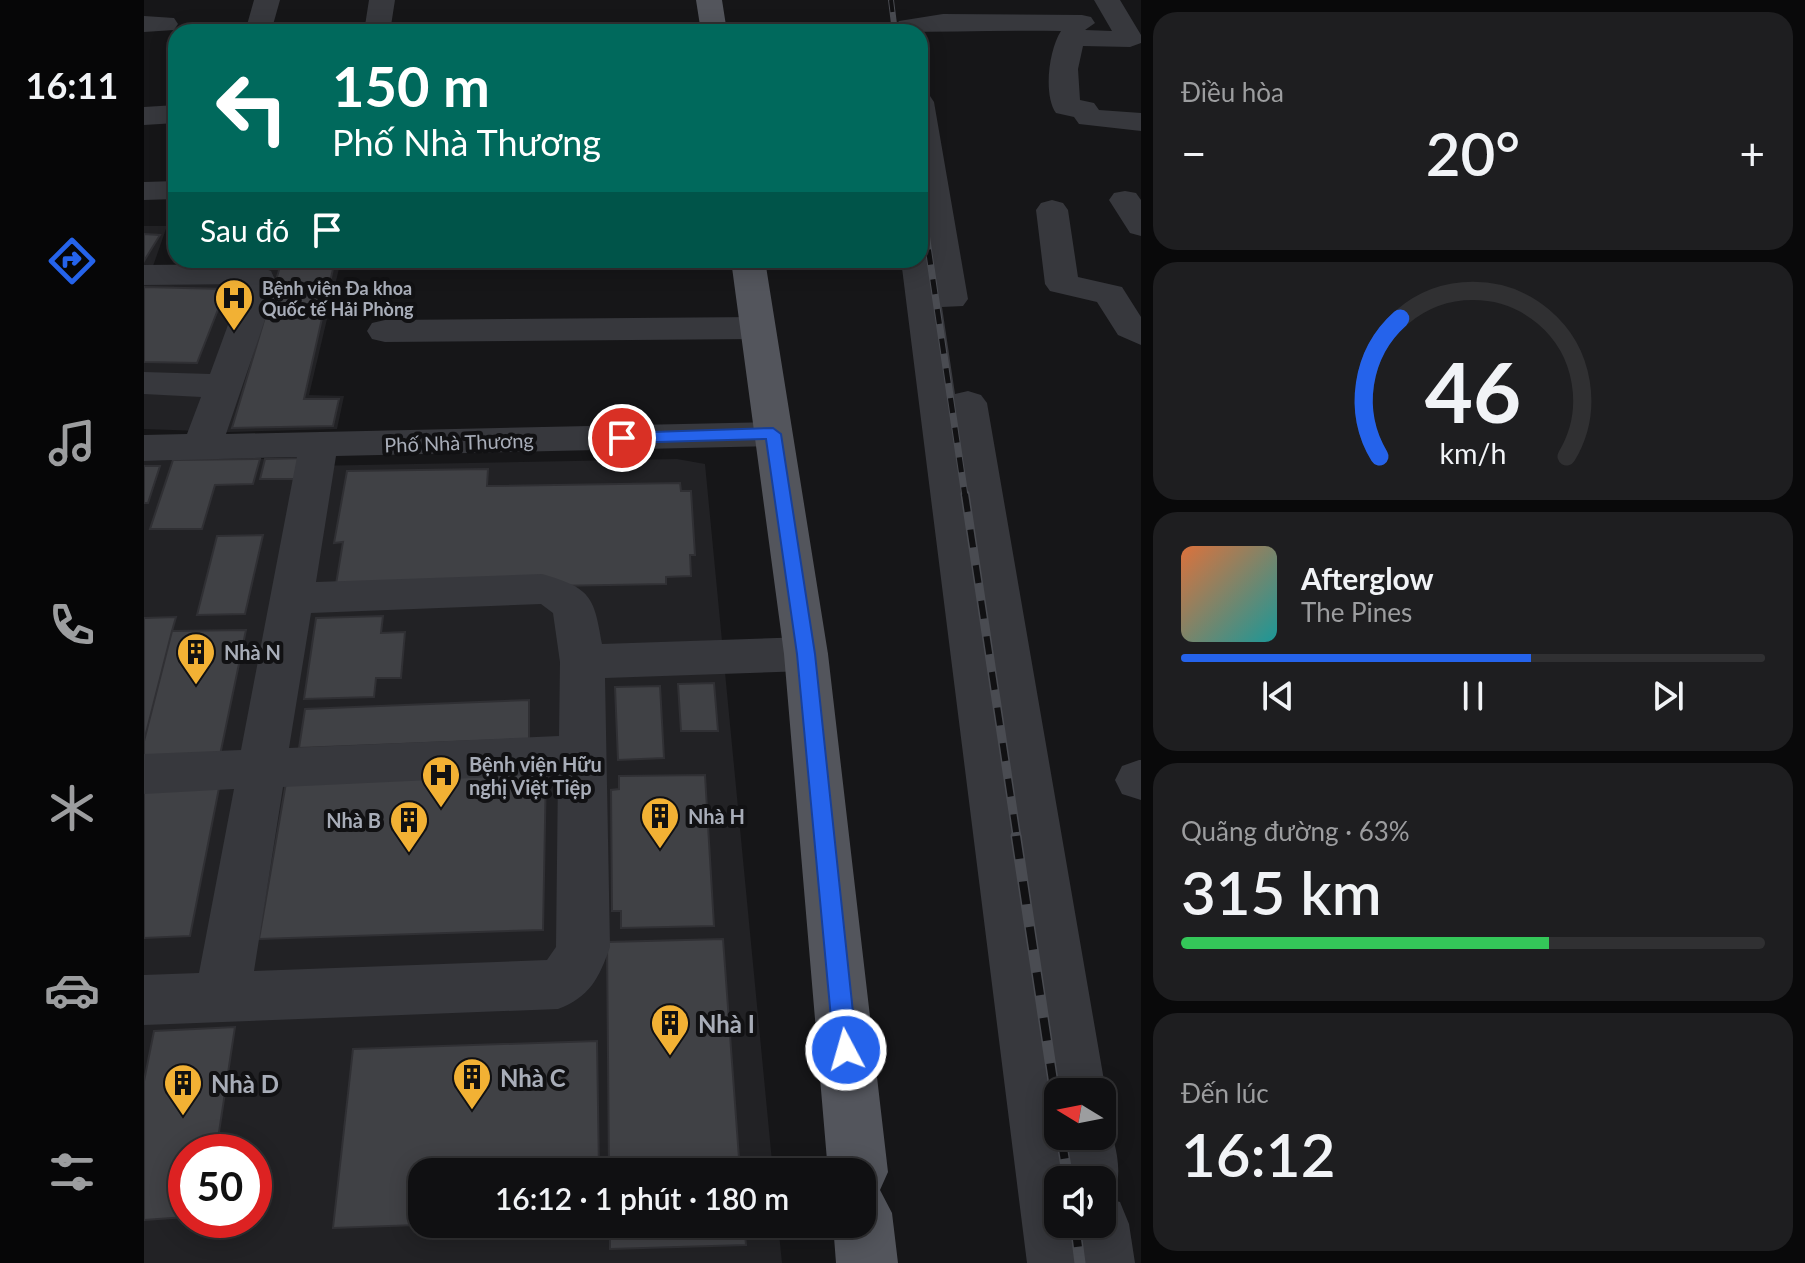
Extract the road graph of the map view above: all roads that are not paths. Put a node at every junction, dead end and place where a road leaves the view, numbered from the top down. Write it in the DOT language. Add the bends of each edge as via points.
graph roads {
  1 [pos="267,0"];
  2 [pos="382,0"];
  3 [pos="709,0"];
  4 [pos="1067,0"];
  5 [pos="1107,0"];
  6 [pos="899,20"];
  7 [pos="260,24"];
  8 [pos="378,24"];
  9 [pos="713,24"];
  10 [pos="1077,29"];
  11 [pos="168,114"];
  12 [pos="144,116"];
  13 [pos="1141,122"];
  14 [pos="928,152"];
  15 [pos="168,190"];
  16 [pos="144,191"];
  17 [pos="1052,210"];
  18 [pos="749,268"];
  19 [pos="919,268"];
  20 [pos="144,275"];
  21 [pos="1126,296"];
  22 [pos="757,328"];
  23 [pos="385,331"];
  24 [pos="1141,334"];
  25 [pos="144,383"];
  26 [pos="222,386"];
  27 [pos="773,434"];
  28 [pos="318,446"];
  29 [pos="202,447"];
  30 [pos="144,448"];
  31 [pos="292,598"];
  32 [pos="806,654"];
  33 [pos="582,662"];
  34 [pos="582,754"];
  35 [pos="262,770"];
  36 [pos="144,774"];
  37 [pos="222,998"];
  38 [pos="144,1000"];
  39 [pos="1075,1078"];
  40 [pos="857,1158"];
  41 [pos="864,1238"];
  42 [pos="1100,1238"];
  43 [pos="867,1263"];
  44 [pos="1058,1263"];
  45 [pos="1104,1263"];
  1 -- 7 [label="street"];
  2 -- 8 [label="street"];
  3 -- 9 [label="main road"];
  4 -- 10 [label="street"];
  5 -- 10 [label="street" via="1130,39 1097,40"];
  6 -- 10 [label="street"];
  10 -- 13 [label="street" via="1064,69 1066,107 1084,109 1089,118"];
  11 -- 12 [label="street"];
  14 -- 39 [label="street"];
  15 -- 16 [label="street"];
  17 -- 21 [label="street" via="1062,284"];
  18 -- 22 [label="main road"];
  19 -- 44 [label="street"];
  20 -- 26 [label="street" via="259,278"];
  21 -- 24 [label="street" via="1130,328"];
  22 -- 23 [label="street"];
  22 -- 27 [label="main road"];
  25 -- 26 [label="street"];
  26 -- 29 [label="street"];
  27 -- 28 [label="street, Phố Nhà Thương"];
  27 -- 32 [label="main road"];
  28 -- 29 [label="street, Phố Nhà Thương"];
  28 -- 31 [label="street"];
  29 -- 30 [label="street, Phố Nhà Thương"];
  31 -- 33 [label="street" via="542,589 561,595 574,607"];
  31 -- 35 [label="street"];
  32 -- 33 [label="street"];
  32 -- 40 [label="main road"];
  33 -- 34 [label="street"];
  34 -- 35 [label="street"];
  34 -- 37 [label="street" via="583,947 575,969 558,984"];
  35 -- 36 [label="street"];
  35 -- 37 [label="street"];
  37 -- 38 [label="street"];
  41 -- 43 [label="main road"];
  42 -- 45 [label="street"];
}
